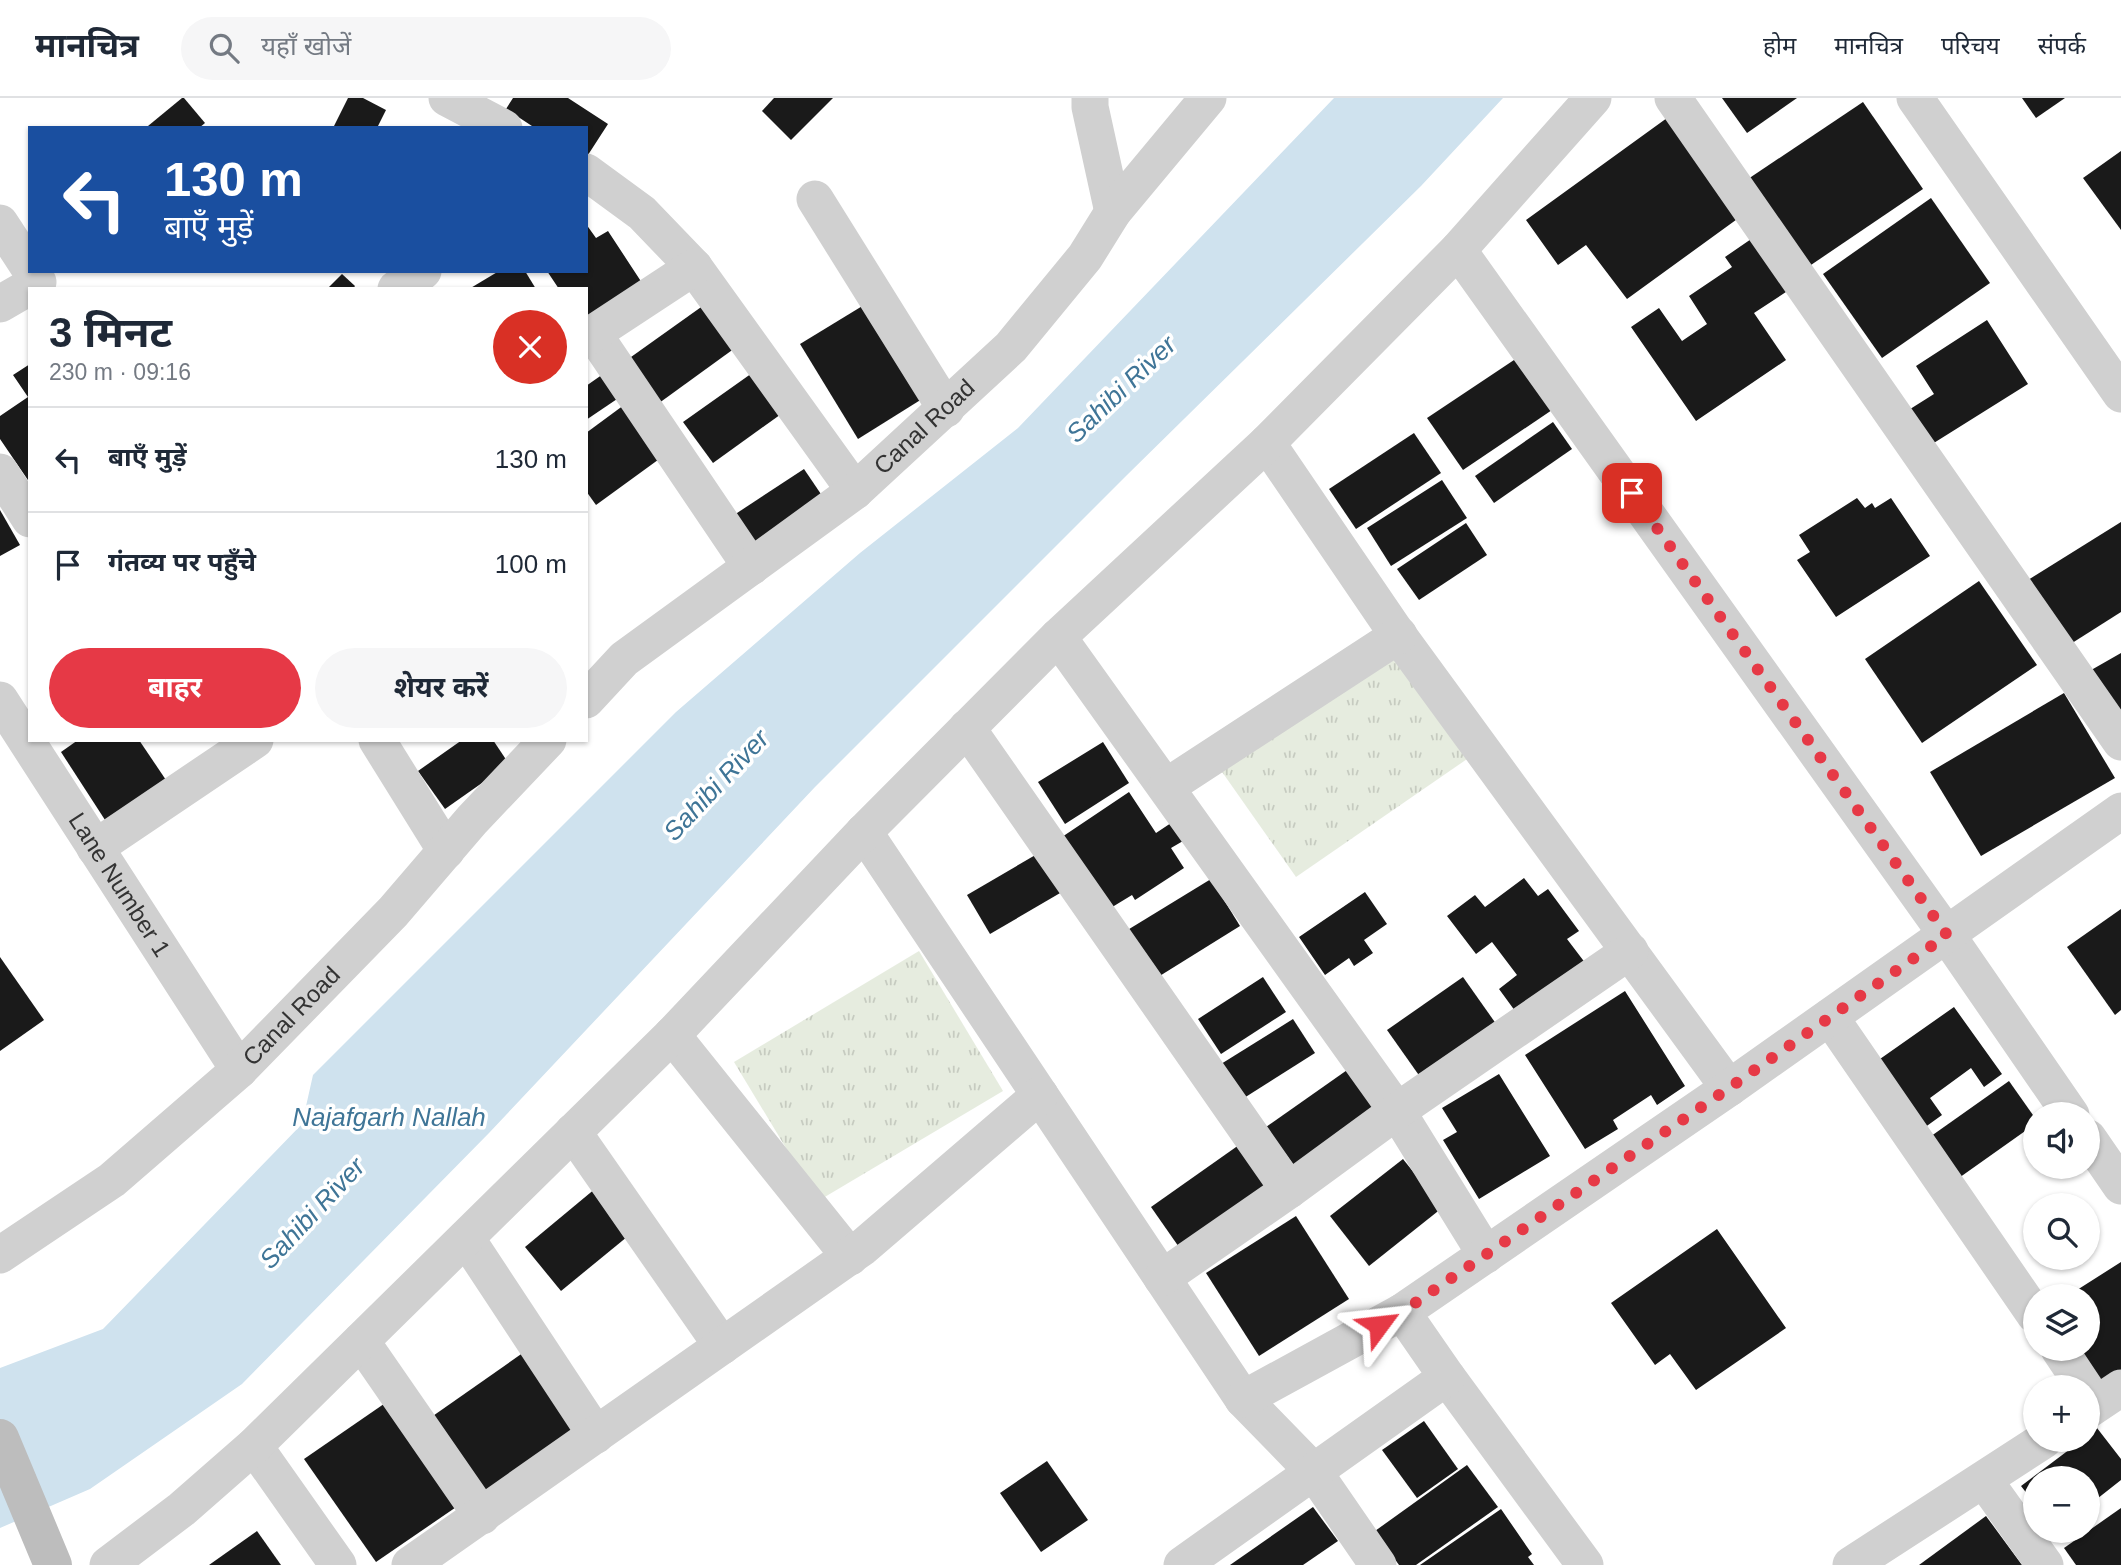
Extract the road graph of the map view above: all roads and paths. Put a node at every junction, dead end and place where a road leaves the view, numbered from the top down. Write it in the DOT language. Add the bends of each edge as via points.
graph roads {
  1 [pos="447,98"];
  2 [pos="1090,98"];
  3 [pos="1208,98"];
  4 [pos="1593,98"];
  5 [pos="1673,98"];
  6 [pos="1915,98"];
  7 [pos="500,126"];
  8 [pos="588,173"];
  9 [pos="815,199"];
  10 [pos="1112,212"];
  11 [pos="0,223"];
  12 [pos="1458,250"];
  13 [pos="28,266"];
  14 [pos="694,267"];
  15 [pos="420,273"];
  16 [pos="36,278"];
  17 [pos="399,287"];
  18 [pos="0,304"];
  19 [pos="590,335"];
  20 [pos="2121,394"];
  21 [pos="946,409"];
  22 [pos="1267,443"];
  23 [pos="0,472"];
  24 [pos="855,491"];
  25 [pos="28,516"];
  26 [pos="751,567"];
  27 [pos="1399,635"];
  28 [pos="1058,637"];
  29 [pos="588,697"];
  30 [pos="0,700"];
  31 [pos="967,728"];
  32 [pos="252,742"];
  33 [pos="378,742"];
  34 [pos="2121,742"];
  35 [pos="532,747"];
  36 [pos="1166,787"];
  37 [pos="2121,811"];
  38 [pos="864,832"];
  39 [pos="95,848"];
  40 [pos="446,851"];
  41 [pos="1947,935"];
  42 [pos="1630,951"];
  43 [pos="1830,1017"];
  44 [pos="672,1035"];
  45 [pos="239,1070"];
  46 [pos="1729,1088"];
  47 [pos="1040,1095"];
  48 [pos="2062,1102"];
  49 [pos="1397,1111"];
  50 [pos="573,1132"];
  51 [pos="2100,1155"];
  52 [pos="2121,1186"];
  53 [pos="1289,1189"];
  54 [pos="466,1238"];
  55 [pos="0,1255"];
  56 [pos="1486,1255"];
  57 [pos="850,1257"];
  58 [pos="1162,1278"];
  59 [pos="2023,1298"];
  60 [pos="1402,1312"];
  61 [pos="360,1341"];
  62 [pos="722,1346"];
  63 [pos="2068,1361"];
  64 [pos="2079,1375"];
  65 [pos="1447,1377"];
  66 [pos="1242,1399"];
  67 [pos="596,1435"];
  68 [pos="0,1438"];
  69 [pos="254,1446"];
  70 [pos="2026,1452"];
  71 [pos="1314,1472"];
  72 [pos="1984,1480"];
  73 [pos="482,1516"];
  74 [pos="52,1562"];
  75 [pos="107,1565"];
  76 [pos="338,1565"];
  77 [pos="410,1565"];
  78 [pos="1182,1565"];
  79 [pos="1378,1565"];
  80 [pos="1585,1565"];
  81 [pos="1851,1565"];
  82 [pos="2045,1565"];
  1 -- 7 [label="street"];
  2 -- 10 [label="street"];
  3 -- 10 [label="street, Canal Road"];
  4 -- 12 [label="street"];
  5 -- 34 [label="street"];
  6 -- 20 [label="street"];
  8 -- 14 [label="street" via="642,213"];
  9 -- 21 [label="street"];
  10 -- 21 [label="street, Canal Road" via="1085,257 1011,347"];
  11 -- 13 [label="street"];
  12 -- 22 [label="street"];
  12 -- 41 [label="street"];
  14 -- 19 [label="street"];
  14 -- 24 [label="street"];
  15 -- 17 [label="street"];
  16 -- 18 [label="street"];
  19 -- 26 [label="street"];
  21 -- 24 [label="street, Canal Road"];
  22 -- 27 [label="street"];
  22 -- 28 [label="street"];
  23 -- 25 [label="street"];
  24 -- 26 [label="street, Canal Road"];
  26 -- 29 [label="street, Canal Road" via="624,659"];
  27 -- 36 [label="street"];
  27 -- 42 [label="street"];
  28 -- 31 [label="street"];
  28 -- 36 [label="street"];
  30 -- 39 [label="street, Lane Number 1"];
  31 -- 38 [label="street"];
  31 -- 53 [label="street"];
  32 -- 39 [label="street"];
  33 -- 40 [label="street"];
  35 -- 40 [label="street, Canal Road"];
  36 -- 49 [label="street"];
  37 -- 41 [label="street"];
  38 -- 44 [label="street"];
  38 -- 47 [label="street"];
  39 -- 45 [label="street, Lane Number 1"];
  40 -- 45 [label="street, Canal Road"];
  41 -- 43 [label="street"];
  41 -- 48 [label="street"];
  42 -- 46 [label="street"];
  42 -- 49 [label="street"];
  43 -- 46 [label="street"];
  43 -- 59 [label="street"];
  44 -- 50 [label="street"];
  44 -- 57 [label="street"];
  45 -- 55 [label="street, Canal Road" via="112,1180"];
  46 -- 56 [label="street"];
  47 -- 57 [label="street"];
  47 -- 58 [label="street"];
  49 -- 53 [label="street"];
  49 -- 56 [label="street"];
  50 -- 54 [label="street"];
  50 -- 62 [label="street"];
  51 -- 52 [label="street"];
  53 -- 58 [label="street"];
  54 -- 61 [label="street"];
  54 -- 67 [label="street"];
  56 -- 60 [label="street"];
  57 -- 62 [label="street"];
  58 -- 66 [label="street"];
  60 -- 65 [label="street"];
  60 -- 66 [label="street"];
  61 -- 69 [label="street"];
  61 -- 73 [label="street"];
  62 -- 67 [label="street"];
  63 -- 64 [label="street"];
  65 -- 71 [label="street"];
  65 -- 80 [label="street"];
  66 -- 71 [label="street"];
  67 -- 73 [label="street"];
  68 -- 74 [label="main road"];
  69 -- 75 [label="street" via="182,1509"];
  69 -- 76 [label="street"];
  70 -- 72 [label="street"];
  71 -- 78 [label="street"];
  71 -- 79 [label="street"];
  72 -- 81 [label="street"];
  72 -- 82 [label="street"];
  73 -- 77 [label="street"];
}
